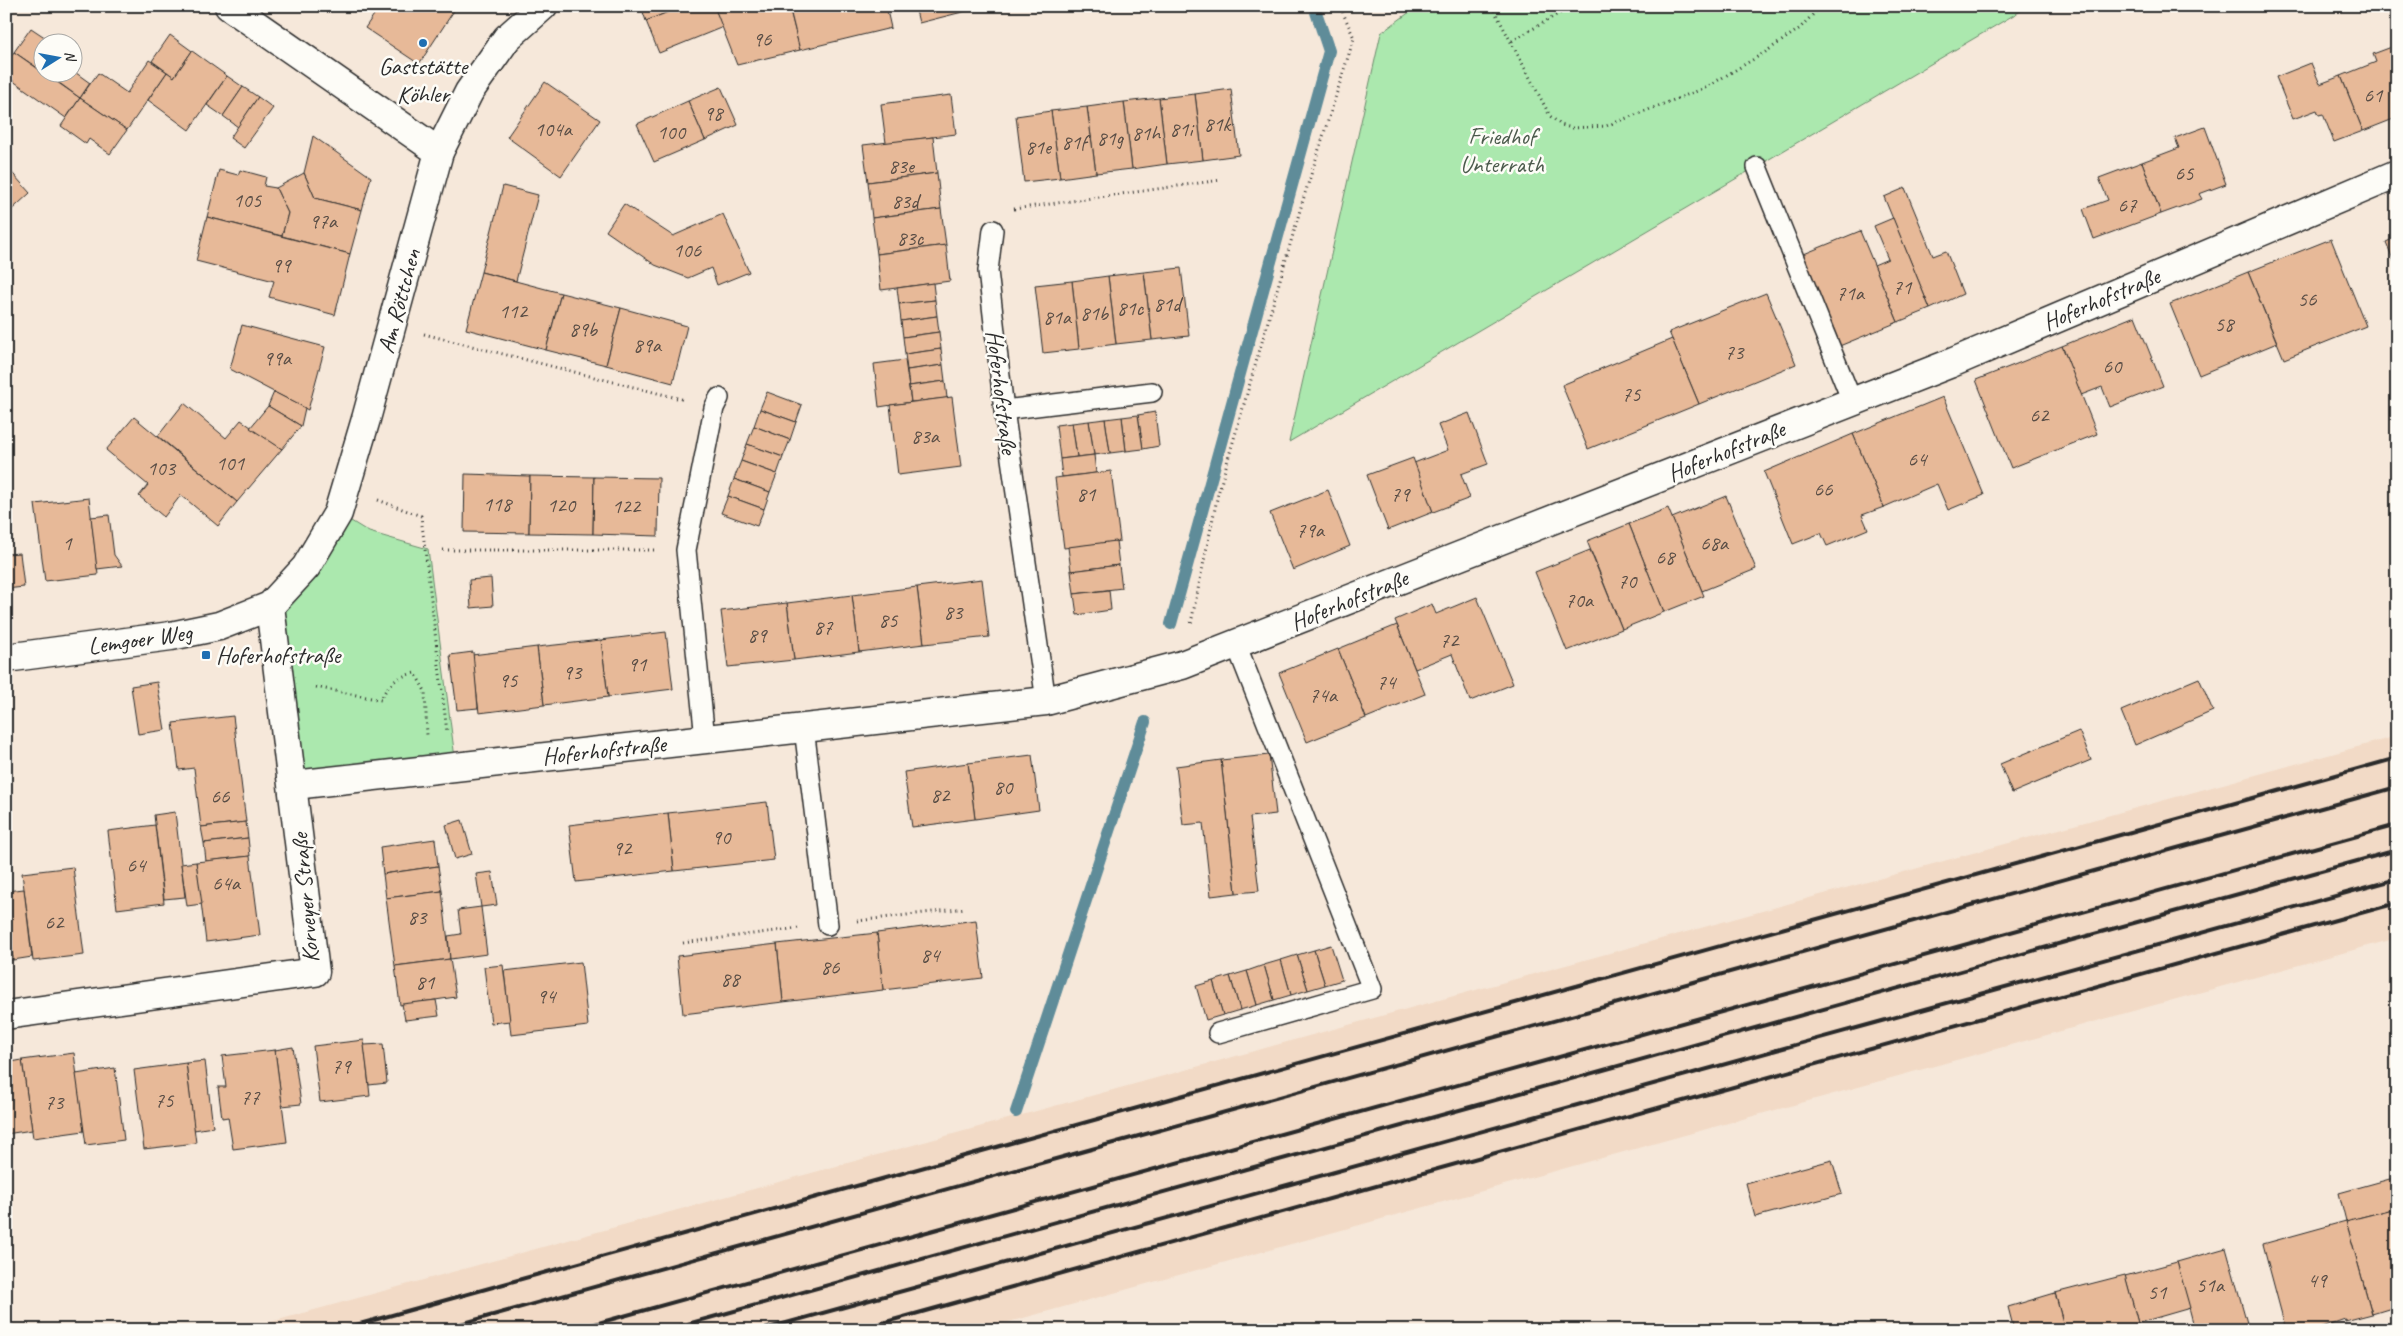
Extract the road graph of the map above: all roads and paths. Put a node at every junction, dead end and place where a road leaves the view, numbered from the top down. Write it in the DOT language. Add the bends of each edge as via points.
graph roads {
  1 [pos="229,6"];
  2 [pos="543,6"];
  3 [pos="1340,6"];
  4 [pos="1492,6"];
  5 [pos="1572,6"];
  6 [pos="1821,6"];
  7 [pos="1512,41"];
  8 [pos="439,152"];
  9 [pos="1757,167"];
  10 [pos="2397,174"];
  11 [pos="1221,180"];
  12 [pos="993,230"];
  13 [pos="392,325"];
  14 [pos="1152,392"];
  15 [pos="1852,401"];
  16 [pos="717,403"];
  17 [pos="1004,410"];
  18 [pos="403,509"];
  19 [pos="443,550"];
  20 [pos="686,550"];
  21 [pos="270,606"];
  22 [pos="1236,644"];
  23 [pos="6,658"];
  24 [pos="1182,665"];
  25 [pos="281,687"];
  26 [pos="1046,701"];
  27 [pos="804,728"];
  28 [pos="705,739"];
  29 [pos="448,741"];
  30 [pos="430,769"];
  31 [pos="294,785"];
  32 [pos="828,925"];
  33 [pos="6,1015"];
  34 [pos="1218,1033"];
  1 -- 8 [label="street"];
  2 -- 8 [label="street, Am Röttchen" via="507,38 469,92"];
  3 -- 24 [label="path" via="1354,38 1303,200 1218,494"];
  4 -- 7 [label="path"];
  5 -- 7 [label="path"];
  6 -- 7 [label="path" via="1799,29 1764,54 1705,88 1606,126 1572,128 1550,116"];
  8 -- 13 [label="street, Am Röttchen"];
  9 -- 15 [label="lane"];
  10 -- 15 [label="street, Hoferhofstraße" via="1948,364"];
  11 -- 12 [label="path" via="1012,209"];
  12 -- 17 [label="lane, Hoferhofstraße" via="988,271"];
  13 -- 16 [label="path"];
  13 -- 21 [label="street, Am Röttchen" via="338,513 306,567"];
  14 -- 17 [label="lane"];
  15 -- 22 [label="street, Hoferhofstraße"];
  16 -- 20 [label="lane"];
  17 -- 26 [label="lane, Hoferhofstraße"];
  18 -- 29 [label="path" via="421,516"];
  19 -- 20 [label="path"];
  20 -- 28 [label="lane"];
  21 -- 23 [label="street, Lemgoer Weg" via="219,626 199,630"];
  21 -- 25 [label="street, Korveyer Straße"];
  22 -- 24 [label="street, Hoferhofstraße"];
  22 -- 34 [label="lane" via="1372,989"];
  24 -- 26 [label="street, Hoferhofstraße"];
  25 -- 30 [label="path" via="304,685 381,700 385,690 400,676 415,673 424,691"];
  25 -- 31 [label="street, Korveyer Straße"];
  26 -- 27 [label="street, Hoferhofstraße"];
  27 -- 28 [label="street, Hoferhofstraße"];
  27 -- 32 [label="lane"];
  28 -- 30 [label="street, Hoferhofstraße"];
  30 -- 31 [label="street, Hoferhofstraße"];
  31 -- 33 [label="street, Korveyer Straße" via="315,972"];
}
